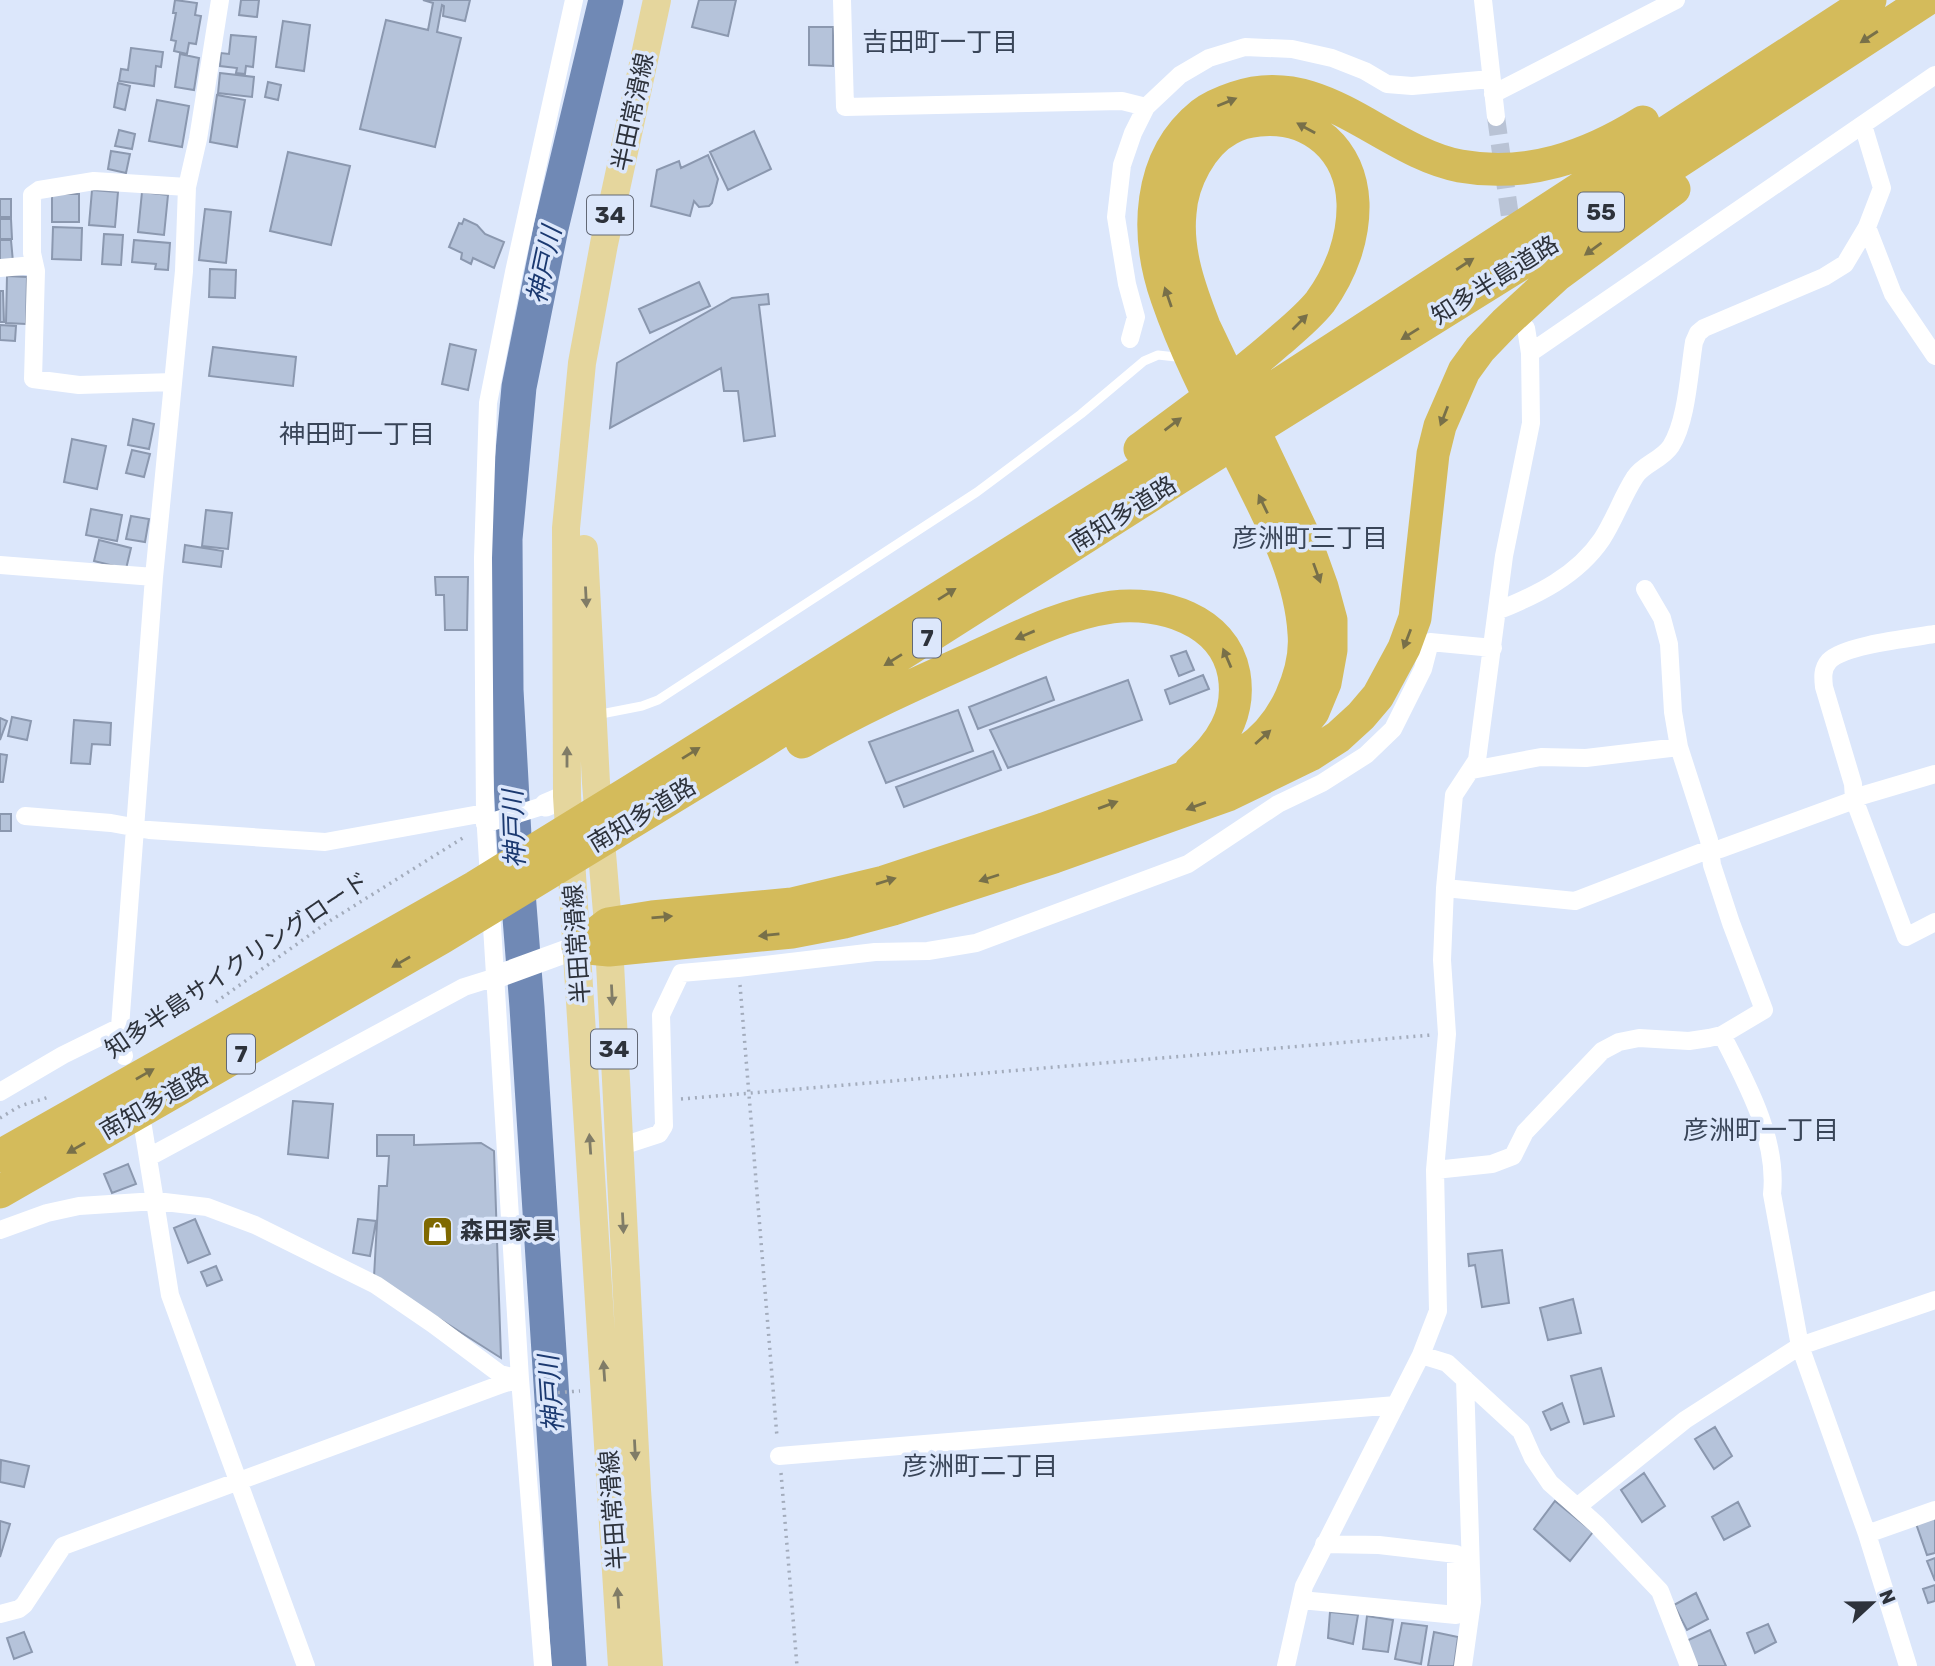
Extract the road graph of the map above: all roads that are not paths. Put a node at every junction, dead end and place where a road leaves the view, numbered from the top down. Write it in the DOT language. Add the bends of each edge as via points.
graph roads {
  1 [pos="220,0"];
  2 [pos="574,0"];
  3 [pos="657,0"];
  4 [pos="842,0"];
  5 [pos="1483,0"];
  6 [pos="1658,0"];
  7 [pos="1676,0"];
  8 [pos="1841,0"];
  9 [pos="1870,0"];
  10 [pos="1926,0"];
  11 [pos="1635,21"];
  12 [pos="1818,71"];
  13 [pos="1935,75"];
  14 [pos="1492,87"];
  15 [pos="1146,107"];
  16 [pos="1496,117"];
  17 [pos="1863,125"];
  18 [pos="187,187"];
  19 [pos="1867,227"];
  20 [pos="34,265"];
  21 [pos="0,268"];
  22 [pos="1526,328"];
  23 [pos="1130,339"];
  24 [pos="1530,353"];
  25 [pos="1935,356"];
  26 [pos="1198,370"];
  27 [pos="173,382"];
  28 [pos="1262,394"];
  29 [pos="1209,428"];
  30 [pos="576,431"];
  31 [pos="0,565"];
  32 [pos="154,577"];
  33 [pos="1645,589"];
  34 [pos="1497,611"];
  35 [pos="1935,634"];
  36 [pos="1493,648"];
  37 [pos="593,715"];
  38 [pos="1679,747"];
  39 [pos="1472,770"];
  40 [pos="1935,774"];
  41 [pos="1181,779"];
  42 [pos="1258,779"];
  43 [pos="1854,799"];
  44 [pos="557,801"];
  45 [pos="25,816"];
  46 [pos="635,816"];
  47 [pos="489,819"];
  48 [pos="135,828"];
  49 [pos="1710,850"];
  50 [pos="1445,888"];
  51 [pos="479,911"];
  52 [pos="1935,922"];
  53 [pos="588,944"];
  54 [pos="496,977"];
  55 [pos="120,1027"];
  56 [pos="1722,1035"];
  57 [pos="124,1056"];
  58 [pos="0,1092"];
  59 [pos="144,1126"];
  60 [pos="619,1147"];
  61 [pos="0,1156"];
  62 [pos="149,1157"];
  63 [pos="1435,1170"];
  64 [pos="0,1192"];
  65 [pos="156,1201"];
  66 [pos="0,1230"];
  67 [pos="1935,1300"];
  68 [pos="1800,1346"];
  69 [pos="1421,1355"];
  70 [pos="1465,1379"];
  71 [pos="521,1387"];
  72 [pos="1396,1405"];
  73 [pos="779,1456"];
  74 [pos="239,1483"];
  75 [pos="1577,1507"];
  76 [pos="1935,1510"];
  77 [pos="1867,1534"];
  78 [pos="1324,1544"];
  79 [pos="1301,1600"];
  80 [pos="0,1614"];
  81 [pos="306,1666"];
  82 [pos="543,1666"];
  83 [pos="622,1666"];
  84 [pos="649,1666"];
  85 [pos="1286,1666"];
  86 [pos="1463,1666"];
  87 [pos="1689,1666"];
  88 [pos="1908,1666"];
  1 -- 18 [label="street"];
  2 -- 47 [label="street" via="488,403 483,558"];
  3 -- 30 [label="main road, 半田常滑線 / 34" via="601,258 582,363"];
  4 -- 15 [label="street" via="845,107 1122,101"];
  5 -- 14 [label="street"];
  6 -- 11 [label="street"];
  7 -- 11 [label="street"];
  26 -- 8 [label="highway, one-way" via="1167,297 1154,215 1164,163 1182,135 1205,112 1247,94 1293,94 1316,99 1457,165 1488,170 1541,166 1610,142"];
  28 -- 9 [label="highway, 知多半島道路 / 55, one-way"];
  10 -- 12 [label="highway, 知多半島道路 / 55, one-way"];
  11 -- 14 [label="street"];
  12 -- 28 [label="highway, 知多半島道路 / 55, one-way" via="1537,254"];
  12 -- 42 [label="highway, one-way" via="1807,90 1556,276 1480,349 1464,371 1440,426 1415,618 1392,673 1370,706 1338,737"];
  13 -- 17 [label="street"];
  14 -- 15 [label="street" via="1387,84 1332,58 1292,49 1245,47 1209,58 1180,75"];
  14 -- 16 [label="street"];
  15 -- 23 [label="street" via="1122,165 1116,217 1136,317"];
  17 -- 19 [label="street" via="1882,188"];
  17 -- 24 [label="street"];
  18 -- 20 [label="street" via="94,181 39,190 32,195"];
  18 -- 27 [label="street"];
  19 -- 25 [label="street" via="1893,294"];
  19 -- 34 [label="street" via="1845,264 1698,333 1683,407 1665,454 1636,474 1606,531 1583,561 1535,596"];
  20 -- 21 [label="street"];
  20 -- 27 [label="street" via="33,379 79,385"];
  22 -- 24 [label="street"];
  24 -- 34 [label="street" via="1531,423"];
  26 -- 37 [label="lane" via="1176,357 1158,355 1144,361 977,492 658,700"];
  41 -- 26 [label="highway, one-way" via="1245,752 1270,731 1286,708 1303,661 1297,596 1274,528"];
  27 -- 32 [label="street"];
  28 -- 29 [label="highway, 南知多道路 / 7"];
  28 -- 29 [label="highway"];
  28 -- 42 [label="highway, one-way" via="1295,327 1334,279 1348,249 1353,218 1352,185 1330,145 1293,121 1272,119 1228,129 1210,144 1195,165 1180,213 1180,241 1192,295 1303,534 1331,620 1325,682 1312,712"];
  29 -- 46 [label="highway, 南知多道路 / 7, one-way" via="752,749"];
  46 -- 29 [label="highway, 南知多道路 / 7, one-way" via="1006,556 1015,536 1120,464"];
  30 -- 37 [label="main road, 半田常滑線 / 34, one-way"];
  44 -- 30 [label="main road, 半田常滑線 / 34, one-way" via="566,528"];
  31 -- 32 [label="street"];
  32 -- 48 [label="street"];
  33 -- 38 [label="street" via="1662,618 1669,644"];
  34 -- 36 [label="street"];
  35 -- 43 [label="street" via="1857,648 1838,654 1824,668 1824,687"];
  36 -- 39 [label="street" via="1478,760"];
  36 -- 60 [label="street" via="1430,642 1423,669 1393,729 1366,755 1278,804 1188,864 964,946 681,972 661,1015 664,1126 659,1134"];
  37 -- 53 [label="main road, 半田常滑線 / 34" via="601,864"];
  38 -- 39 [label="street" via="1586,758 1541,757"];
  38 -- 49 [label="street"];
  39 -- 50 [label="street" via="1454,795"];
  40 -- 43 [label="street"];
  41 -- 46 [label="highway, one-way" via="1210,755 1227,731 1234,673 1222,645 1203,625 1177,612 1148,606 1112,607 1027,633"];
  53 -- 41 [label="highway, one-way" via="652,917 748,910 838,895"];
  42 -- 53 [label="highway, one-way" via="1228,795 1054,856 844,922 779,934"];
  43 -- 49 [label="street"];
  43 -- 52 [label="street" via="1906,937"];
  44 -- 47 [label="street"];
  44 -- 53 [label="main road, 半田常滑線 / 34"];
  45 -- 48 [label="street"];
  46 -- 51 [label="highway, 南知多道路 / 7"];
  47 -- 48 [label="street" via="325,842"];
  47 -- 54 [label="street"];
  48 -- 55 [label="street"];
  49 -- 50 [label="street" via="1576,901"];
  49 -- 56 [label="street" via="1764,1010"];
  50 -- 63 [label="street" via="1442,960 1447,1034"];
  61 -- 51 [label="highway, 南知多道路 / 7, one-way"];
  51 -- 64 [label="highway, 南知多道路 / 7, one-way" via="443,937"];
  53 -- 54 [label="street"];
  53 -- 60 [label="main road, 半田常滑線 / 34, one-way"];
  83 -- 53 [label="main road, 半田常滑線 / 34, one-way"];
  54 -- 62 [label="street" via="464,986"];
  54 -- 71 [label="street"];
  55 -- 57 [label="street"];
  55 -- 58 [label="street"];
  56 -- 63 [label="street" via="1689,1041 1639,1038 1619,1042 1602,1051 1525,1132 1513,1156 1492,1164"];
  56 -- 68 [label="street" via="1761,1119"];
  59 -- 62 [label="street"];
  60 -- 84 [label="main road, 半田常滑線 / 34, one-way"];
  62 -- 65 [label="street"];
  63 -- 69 [label="street" via="1438,1311"];
  65 -- 66 [label="street" via="79,1206"];
  65 -- 71 [label="street" via="207,1207 256,1225 376,1285"];
  65 -- 74 [label="street" via="170,1295"];
  67 -- 68 [label="street"];
  68 -- 75 [label="street" via="1685,1420"];
  68 -- 77 [label="street"];
  69 -- 70 [label="street" via="1447,1363"];
  69 -- 72 [label="street"];
  70 -- 75 [label="street" via="1521,1432 1550,1483"];
  70 -- 86 [label="street" via="1472,1602"];
  71 -- 74 [label="street" via="502,1384"];
  71 -- 82 [label="street"];
  72 -- 73 [label="street"];
  72 -- 78 [label="street"];
  74 -- 80 [label="street" via="63,1546 24,1605"];
  74 -- 81 [label="street"];
  75 -- 87 [label="street" via="1660,1591"];
  76 -- 77 [label="street"];
  77 -- 88 [label="street"];
  78 -- 79 [label="street"];
  78 -- 79 [label="street" via="1456,1554 1457,1615"];
  79 -- 85 [label="street"];
}
